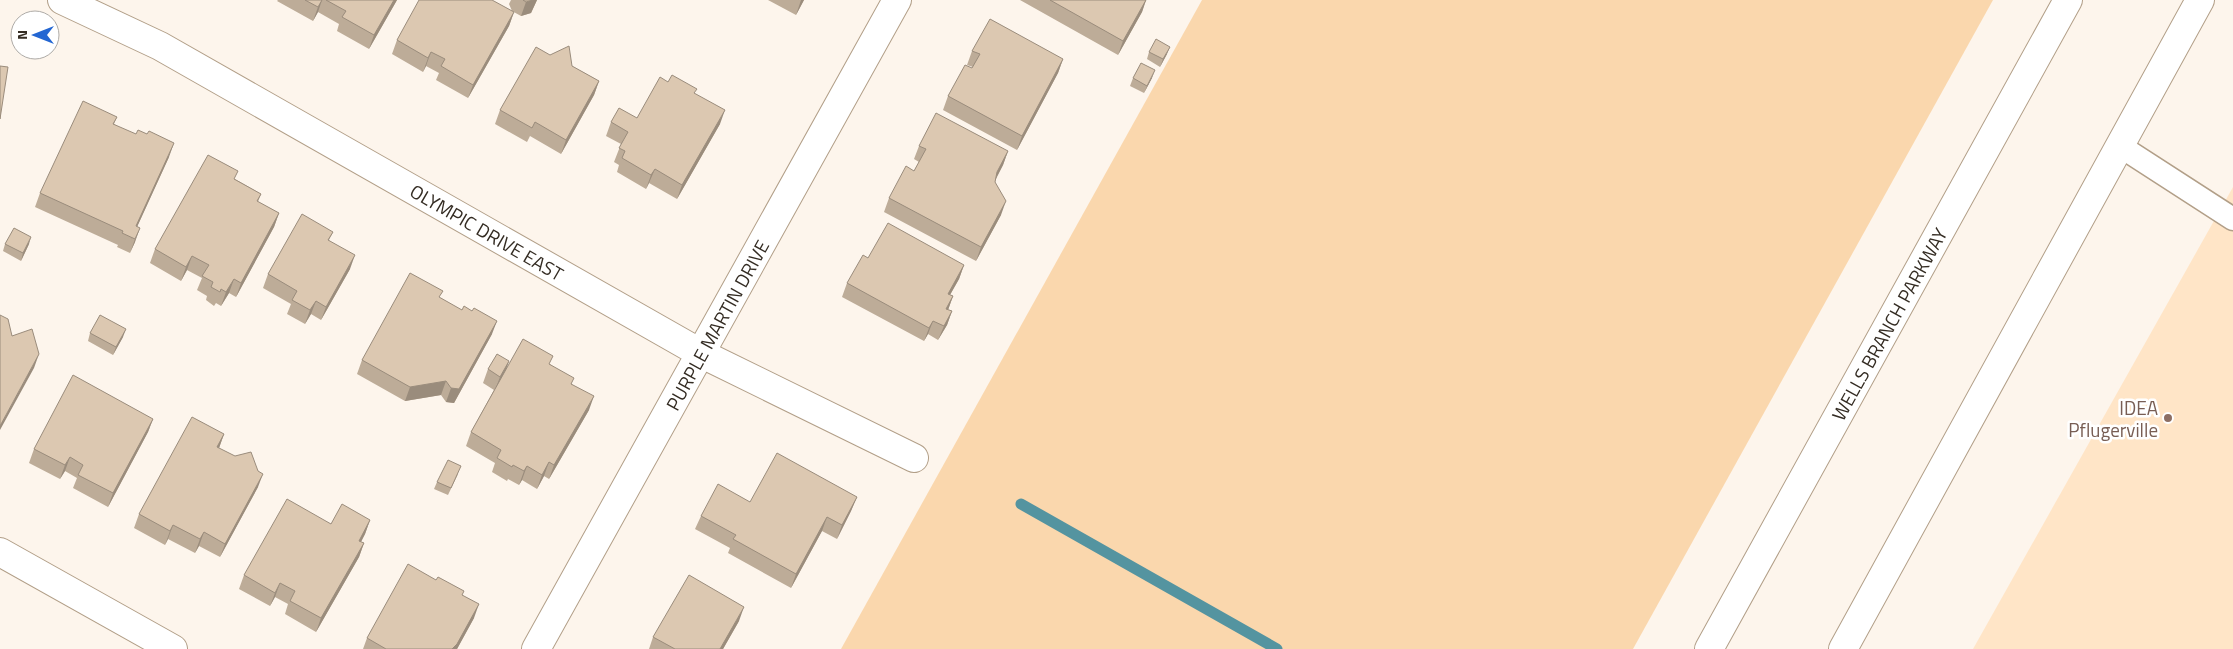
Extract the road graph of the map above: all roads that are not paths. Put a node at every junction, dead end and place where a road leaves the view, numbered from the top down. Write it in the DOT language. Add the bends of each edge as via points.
graph roads {
  1 [pos="62,0"];
  2 [pos="897,0"];
  3 [pos="2068,0"];
  4 [pos="2200,0"];
  5 [pos="2120,146"];
  6 [pos="2233,219"];
  7 [pos="702,354"];
  8 [pos="914,458"];
  9 [pos="0,552"];
  10 [pos="173,649"];
  11 [pos="536,649"];
  12 [pos="1709,649"];
  13 [pos="1843,649"];
  1 -- 7 [label="street, OLYMPIC DRIVE EAST" via="160,46"];
  2 -- 7 [label="street, PURPLE MARTIN DRIVE"];
  3 -- 12 [label="street, WELLS BRANCH PARKWAY"];
  4 -- 5 [label="street"];
  5 -- 6 [label="lane"];
  5 -- 13 [label="street"];
  7 -- 8 [label="street, OLYMPIC DRIVE EAST"];
  7 -- 11 [label="street, PURPLE MARTIN DRIVE"];
  9 -- 10 [label="street"];
}
